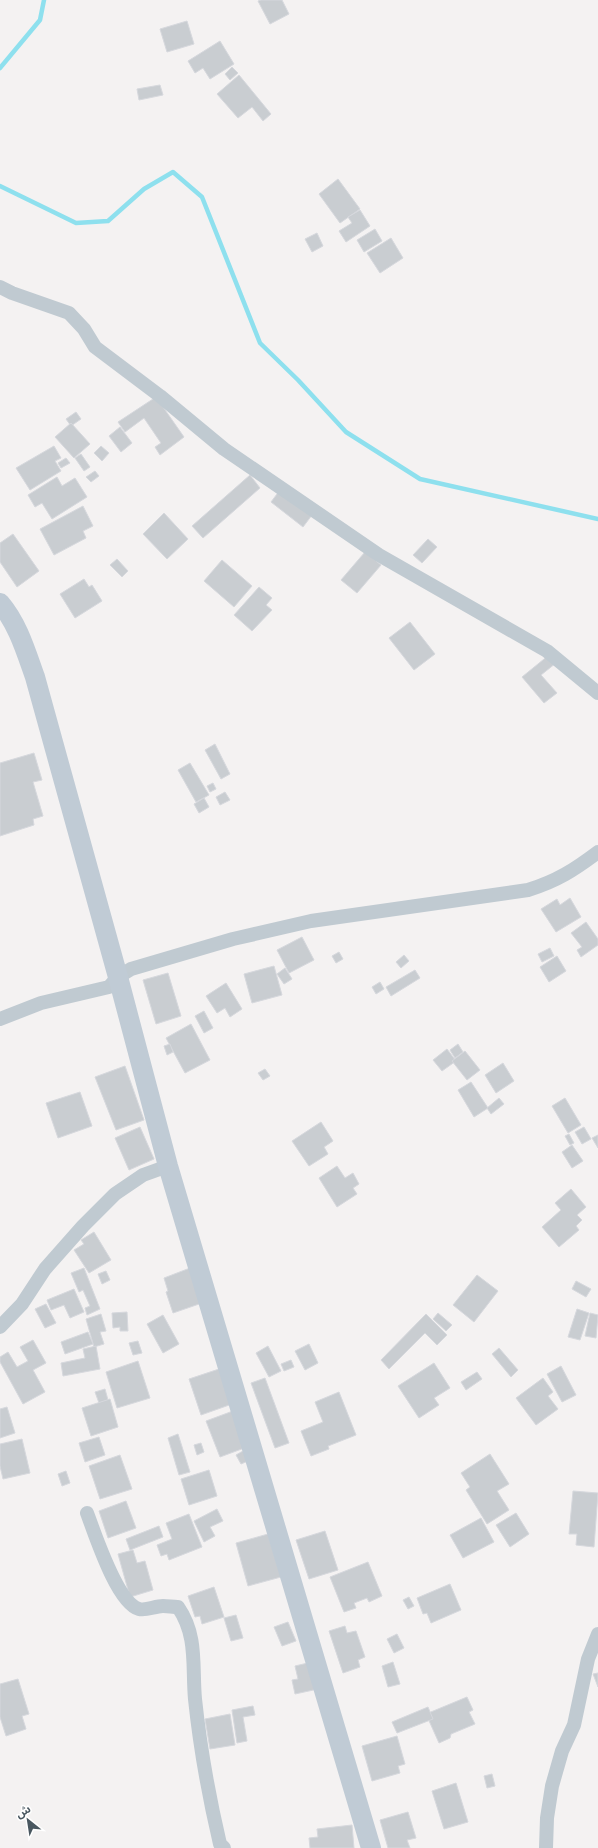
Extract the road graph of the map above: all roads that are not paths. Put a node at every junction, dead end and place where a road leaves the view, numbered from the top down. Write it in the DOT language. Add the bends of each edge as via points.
graph roads {
  1 [pos="0,287"];
  2 [pos="1,606"];
  3 [pos="598,693"];
  4 [pos="598,852"];
  5 [pos="118,977"];
  6 [pos="0,1019"];
  7 [pos="168,1166"];
  8 [pos="0,1327"];
  9 [pos="87,1513"];
  10 [pos="598,1634"];
  11 [pos="224,1848"];
  12 [pos="371,1848"];
  13 [pos="546,1848"];
  1 -- 3 [label="street" via="69,313 84,329 95,347 224,449 379,555 548,651"];
  2 -- 5 [label="main road" via="21,638 35,677"];
  4 -- 5 [label="street" via="566,875 528,890 311,921 131,969"];
  5 -- 6 [label="street" via="109,987 41,1003"];
  5 -- 7 [label="main road"];
  7 -- 8 [label="street" via="143,1175 115,1194 45,1269 22,1304"];
  7 -- 12 [label="main road"];
  9 -- 11 [label="street" via="118,1588 130,1605 140,1609 178,1607 186,1618 192,1637 195,1699 212,1810 220,1844"];
  10 -- 13 [label="street" via="588,1659 574,1725 562,1751 552,1786"];
}
